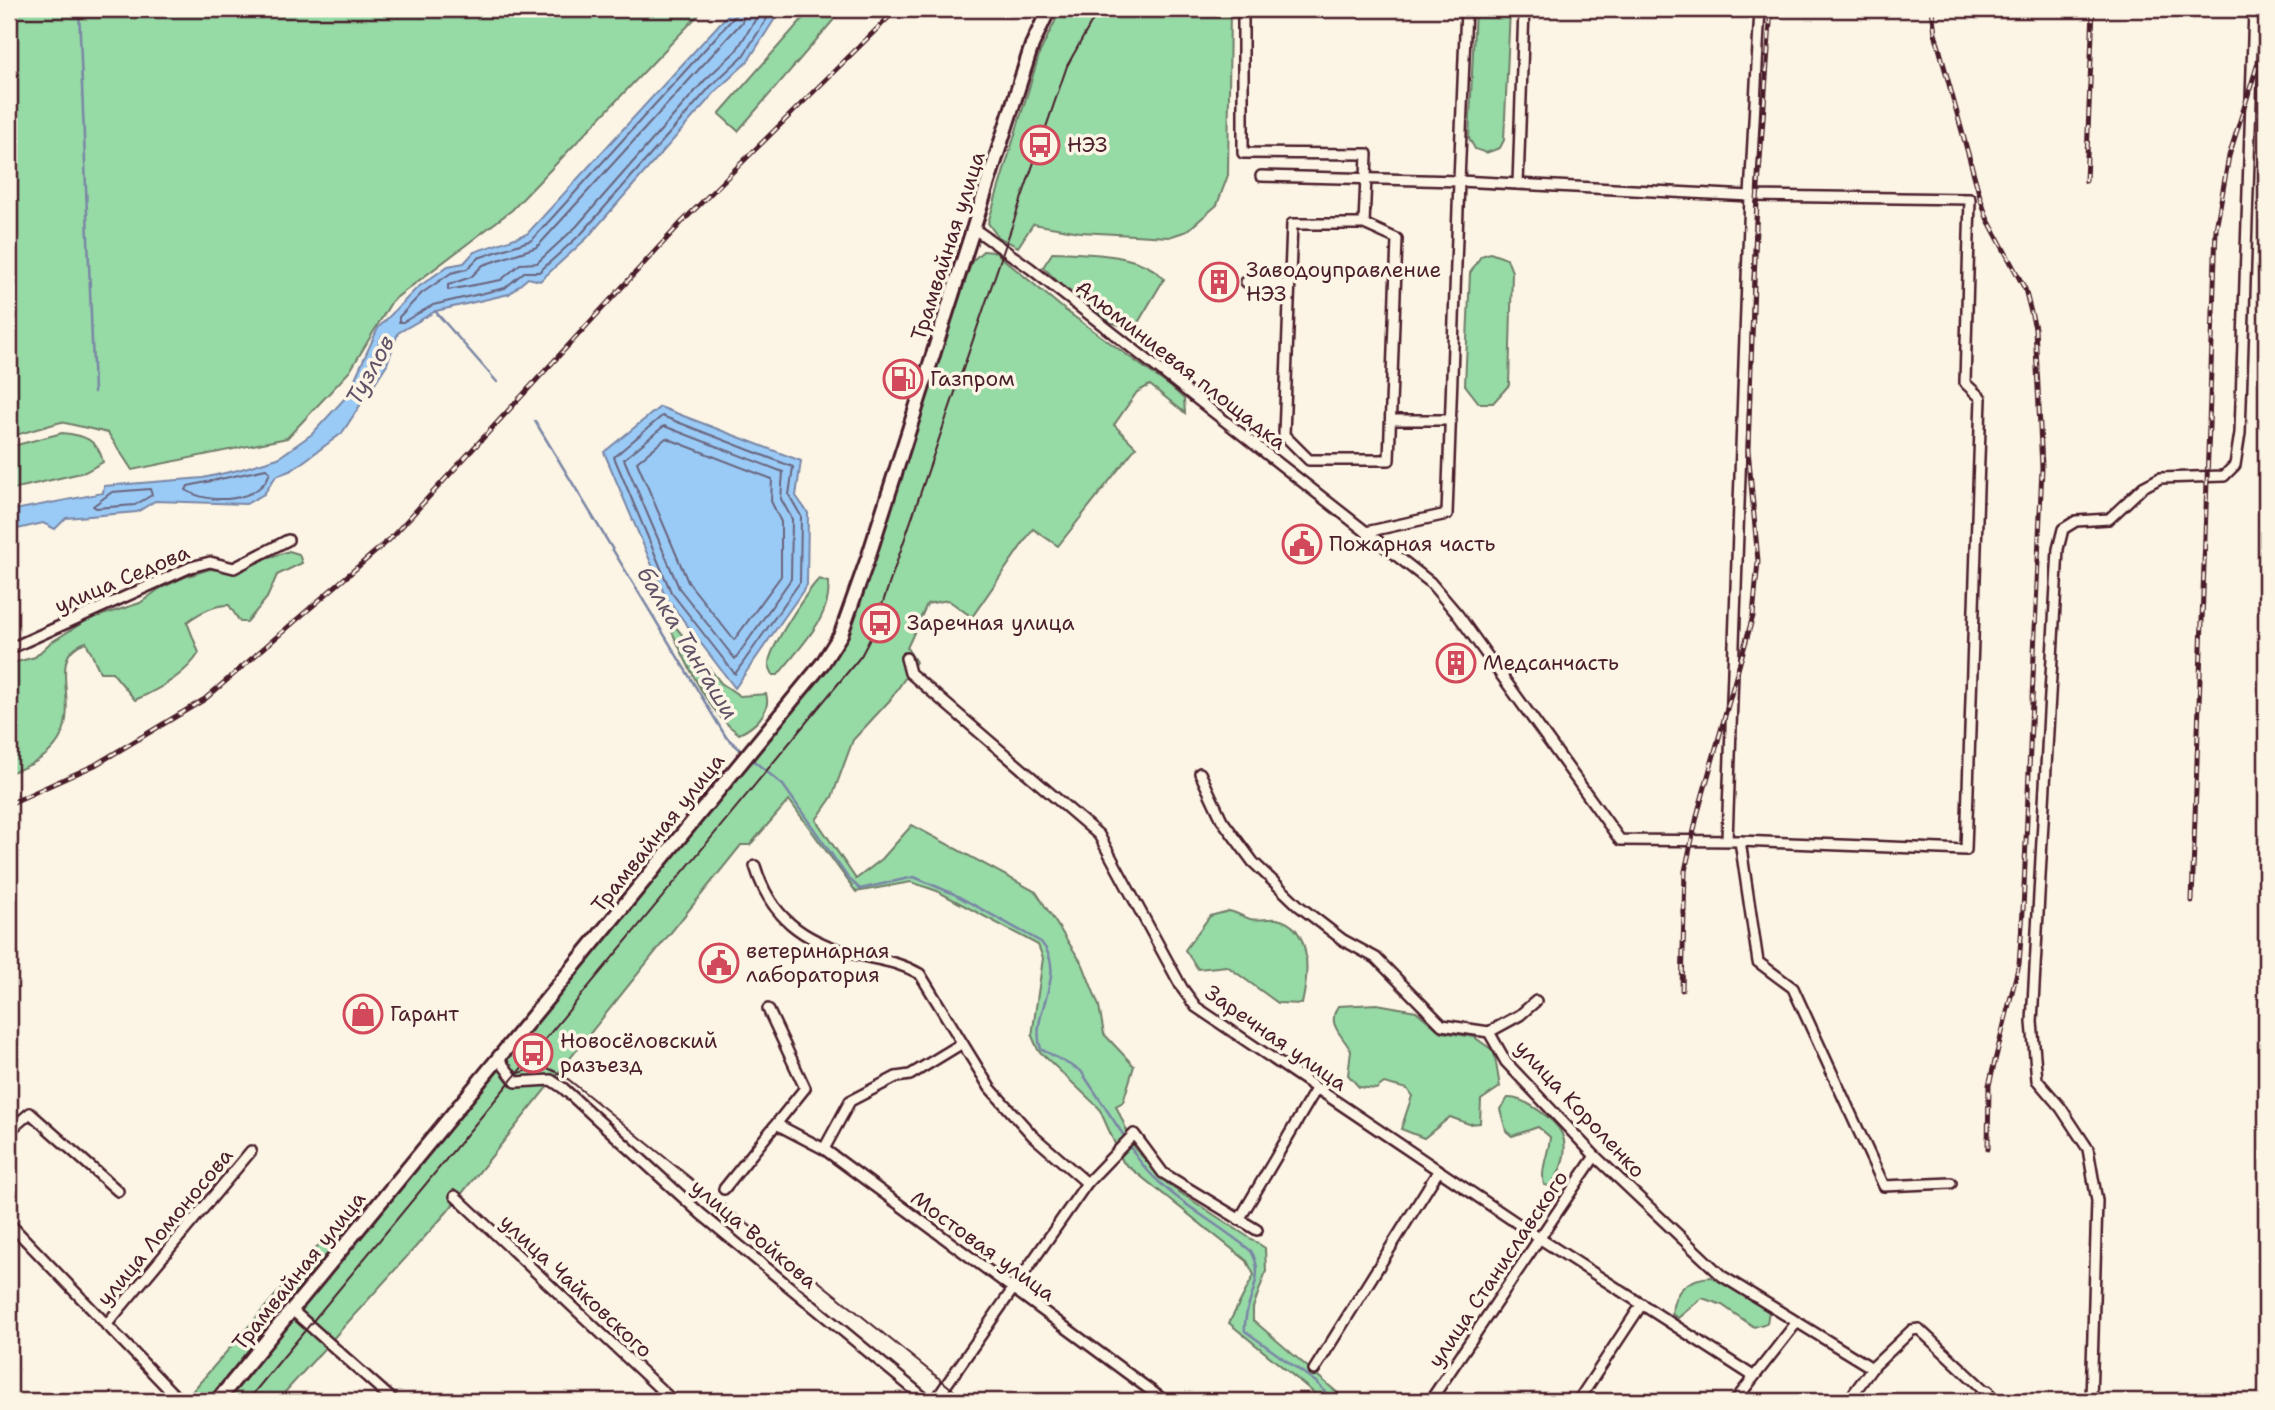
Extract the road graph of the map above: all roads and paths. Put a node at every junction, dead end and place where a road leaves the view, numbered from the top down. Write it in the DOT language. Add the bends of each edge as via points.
graph roads {
  1 [pos="1049,9"];
  2 [pos="1243,9"];
  3 [pos="1466,9"];
  4 [pos="1524,9"];
  5 [pos="1760,9"];
  6 [pos="2254,9"];
  7 [pos="1261,176"];
  8 [pos="1366,178"];
  9 [pos="1459,181"];
  10 [pos="1518,184"];
  11 [pos="1749,196"];
  12 [pos="1364,225"];
  13 [pos="973,228"];
  14 [pos="1246,282"];
  15 [pos="1289,285"];
  16 [pos="1391,420"];
  17 [pos="1451,420"];
  18 [pos="1366,532"];
  19 [pos="288,540"];
  20 [pos="9,649"];
  21 [pos="906,658"];
  22 [pos="1200,773"];
  23 [pos="1727,840"];
  24 [pos="1740,841"];
  25 [pos="755,866"];
  26 [pos="1536,1001"];
  27 [pos="768,1009"];
  28 [pos="1489,1032"];
  29 [pos="961,1044"];
  30 [pos="498,1058"];
  31 [pos="1316,1088"];
  32 [pos="778,1125"];
  33 [pos="9,1131"];
  34 [pos="824,1149"];
  35 [pos="251,1152"];
  36 [pos="1595,1156"];
  37 [pos="1439,1170"];
  38 [pos="1087,1183"];
  39 [pos="1951,1183"];
  40 [pos="724,1189"];
  41 [pos="118,1191"];
  42 [pos="455,1196"];
  43 [pos="1239,1220"];
  44 [pos="9,1223"];
  45 [pos="1257,1230"];
  46 [pos="1539,1238"];
  47 [pos="1013,1288"];
  48 [pos="1643,1304"];
  49 [pos="292,1310"];
  50 [pos="1797,1322"];
  51 [pos="106,1325"];
  52 [pos="1872,1368"];
  53 [pos="1314,1370"];
  54 [pos="1753,1376"];
  55 [pos="1987,1391"];
  56 [pos="180,1401"];
  57 [pos="217,1401"];
  58 [pos="394,1401"];
  59 [pos="673,1401"];
  60 [pos="928,1401"];
  61 [pos="935,1401"];
  62 [pos="1165,1401"];
  63 [pos="1430,1401"];
  64 [pos="1578,1401"];
  65 [pos="1735,1401"];
  66 [pos="1848,1401"];
  67 [pos="1976,1401"];
  68 [pos="1996,1401"];
  69 [pos="2091,1401"];
  1 -- 13 [label="main road, Трамвайная улица" via="1032,45"];
  2 -- 8 [label="street" via="1243,153 1367,154"];
  3 -- 9 [label="street"];
  4 -- 10 [label="street"];
  5 -- 11 [label="street"];
  6 -- 69 [label="street" via="2242,393 2235,465 2224,476 2160,478 2143,487 2109,519 2076,521 2063,529 2058,549 2032,1022 2037,1080 2088,1149 2097,1201"];
  7 -- 8 [label="street"];
  8 -- 9 [label="street"];
  8 -- 12 [label="street"];
  9 -- 10 [label="street"];
  9 -- 17 [label="street"];
  10 -- 11 [label="street"];
  11 -- 23 [label="street"];
  11 -- 24 [label="street" via="1970,199 1965,383 1981,398 1966,850"];
  12 -- 15 [label="street" via="1292,225"];
  12 -- 16 [label="street" via="1397,239"];
  13 -- 18 [label="street, Алюминиевая площадка"];
  13 -- 30 [label="main road, Трамвайная улица" via="841,634 822,664"];
  14 -- 15 [label="street"];
  15 -- 16 [label="street" via="1283,435 1309,460 1389,460"];
  16 -- 17 [label="street"];
  17 -- 18 [label="street" via="1447,514"];
  18 -- 23 [label="street, Алюминиевая площадка" via="1430,582 1458,615 1620,840"];
  19 -- 20 [label="street, улица Седова" via="234,568 209,562 191,567"];
  21 -- 31 [label="street, Заречная улица" via="910,673 1099,835 1196,1007"];
  22 -- 28 [label="street, улица Короленко" via="1222,820 1253,862 1299,906 1343,940 1376,958 1442,1025"];
  23 -- 24 [label="street"];
  24 -- 39 [label="street" via="1758,962 1793,988 1884,1186"];
  25 -- 29 [label="street" via="763,891 783,919 804,935 852,954 901,963 920,974"];
  26 -- 28 [label="street"];
  27 -- 32 [label="street" via="805,1088"];
  28 -- 36 [label="street, улица Короленко" via="1506,1062"];
  29 -- 34 [label="street" via="910,1076 896,1077 850,1101"];
  29 -- 38 [label="street" via="990,1088 1032,1136"];
  30 -- 49 [label="main road, Трамвайная улица"];
  30 -- 60 [label="street, улица Войкова" via="516,1082 551,1080 563,1088 701,1214"];
  31 -- 37 [label="street, Заречная улица"];
  31 -- 43 [label="street"];
  32 -- 34 [label="street, Мостовая улица"];
  32 -- 40 [label="street"];
  33 -- 41 [label="street" via="30,1113"];
  34 -- 47 [label="street, Мостовая улица"];
  35 -- 51 [label="street, улица Ломоносова"];
  36 -- 46 [label="street, улица Станиславского"];
  36 -- 50 [label="street, улица Короленко" via="1722,1276"];
  37 -- 46 [label="street, Заречная улица"];
  37 -- 53 [label="street"];
  38 -- 43 [label="street" via="1134,1134 1163,1173"];
  38 -- 47 [label="street"];
  42 -- 59 [label="street, улица Чайковского"];
  43 -- 45 [label="street"];
  44 -- 51 [label="street"];
  46 -- 48 [label="street, Заречная улица"];
  46 -- 63 [label="street, улица Станиславского"];
  47 -- 61 [label="street"];
  47 -- 62 [label="street, Мостовая улица"];
  48 -- 54 [label="street, Заречная улица"];
  48 -- 64 [label="street"];
  49 -- 57 [label="main road, Трамвайная улица"];
  49 -- 58 [label="street"];
  50 -- 52 [label="street, улица Короленко"];
  50 -- 54 [label="street"];
  51 -- 56 [label="street"];
  52 -- 55 [label="street" via="1912,1330 1919,1329"];
  52 -- 66 [label="street"];
  54 -- 65 [label="street"];
  55 -- 67 [label="street"];
  55 -- 68 [label="street"];
}
